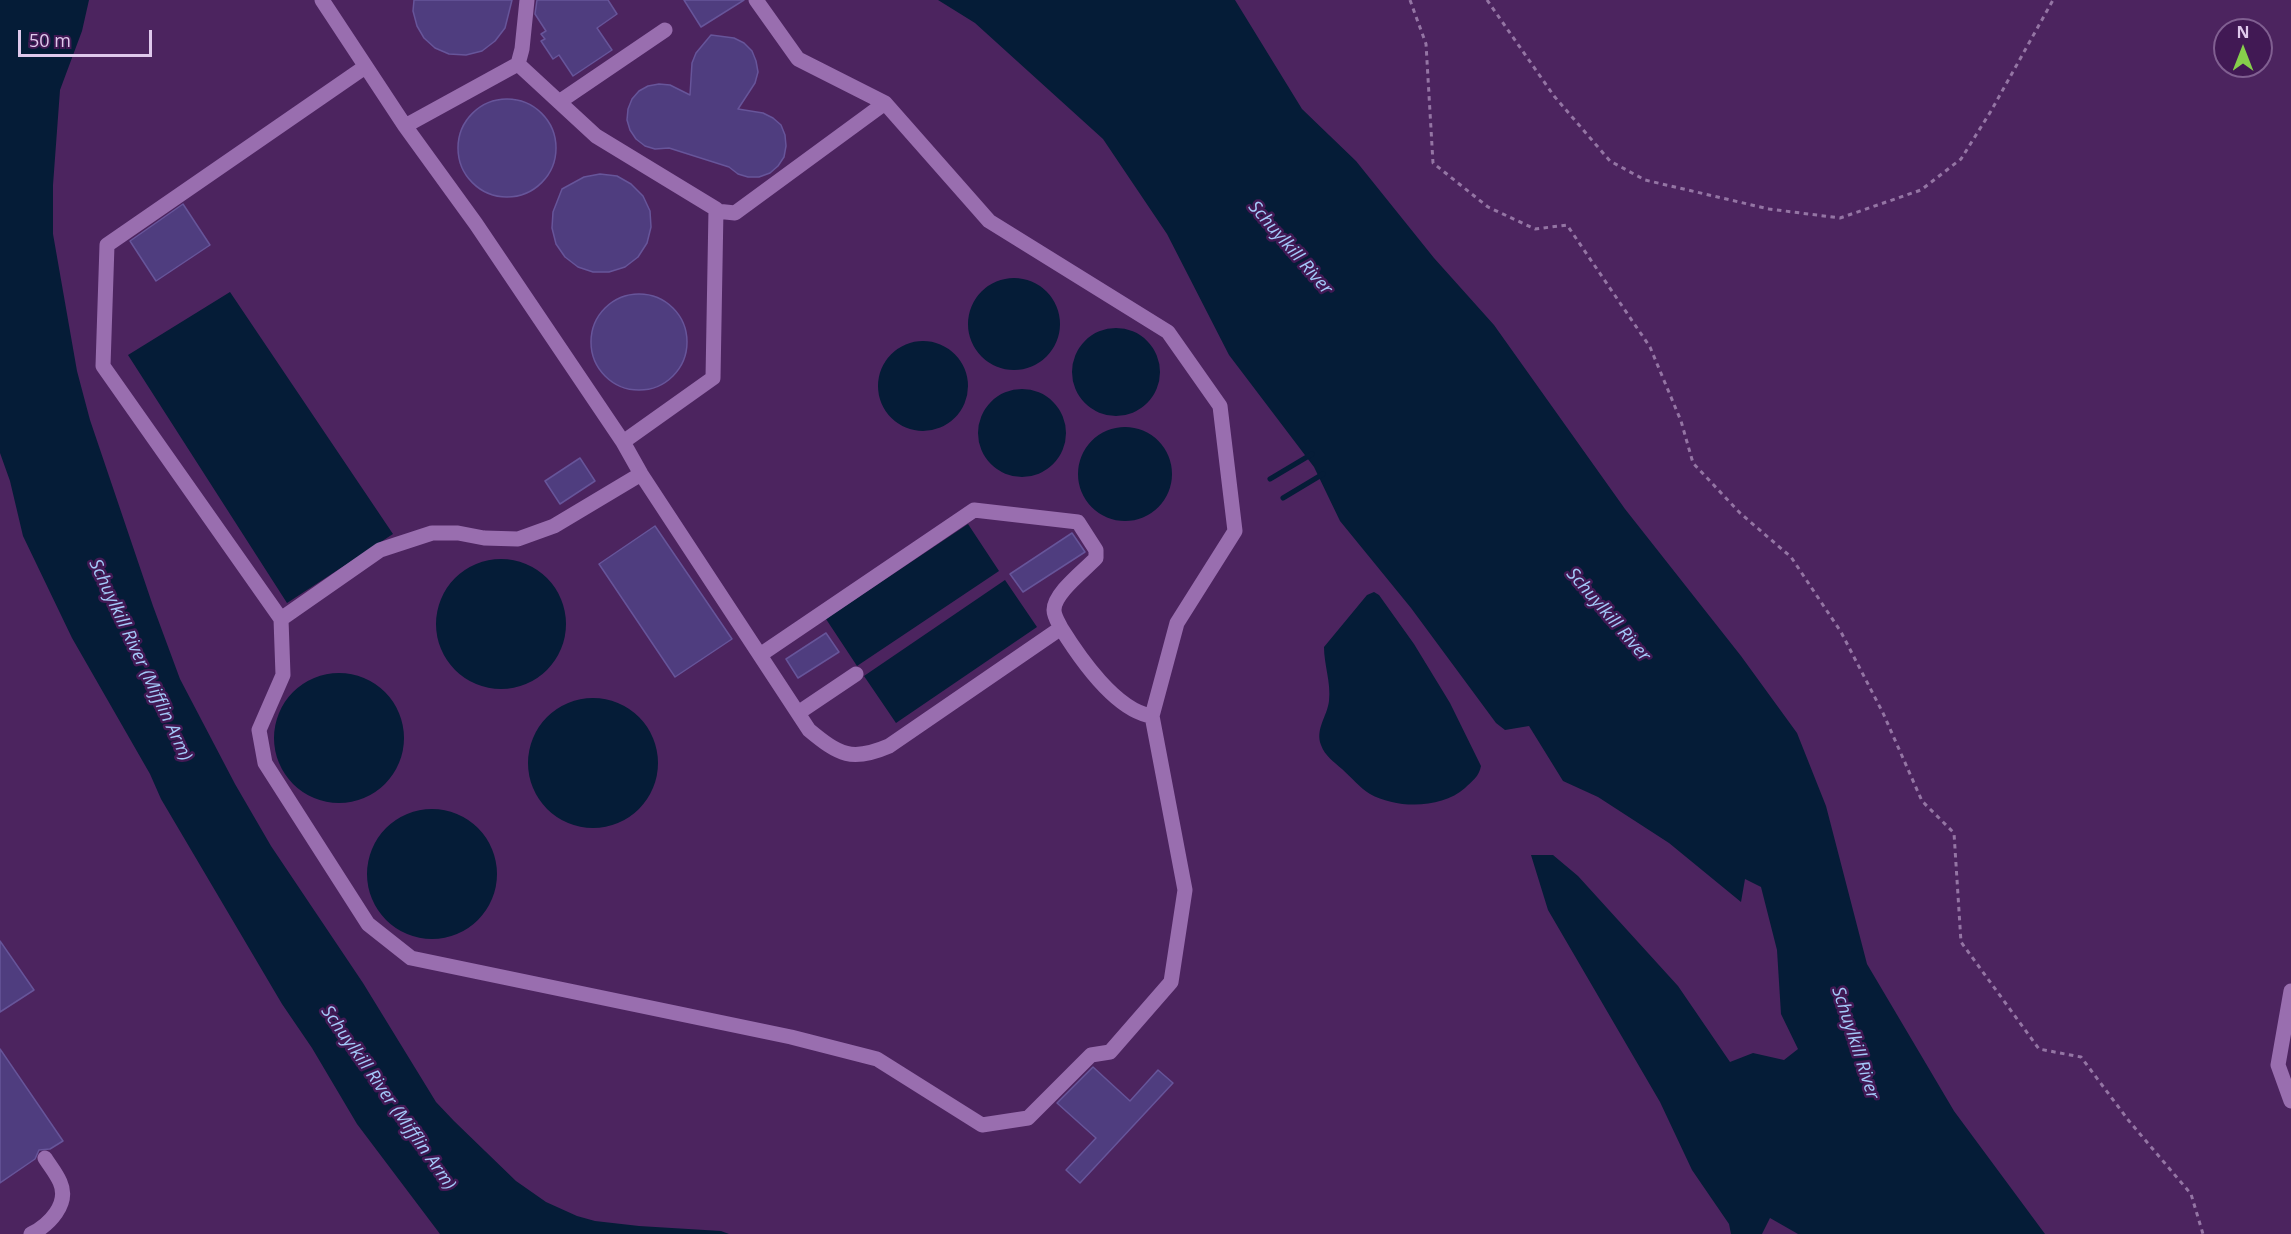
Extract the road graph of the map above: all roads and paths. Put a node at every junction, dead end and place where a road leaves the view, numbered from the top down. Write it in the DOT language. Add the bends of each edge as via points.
graph roads {
  1 [pos="321,0"];
  2 [pos="527,0"];
  3 [pos="756,0"];
  4 [pos="1410,0"];
  5 [pos="1486,0"];
  6 [pos="2053,0"];
  7 [pos="665,30"];
  8 [pos="518,64"];
  9 [pos="365,67"];
  10 [pos="559,102"];
  11 [pos="885,103"];
  12 [pos="405,126"];
  13 [pos="716,211"];
  14 [pos="623,442"];
  15 [pos="641,474"];
  16 [pos="281,619"];
  17 [pos="1061,628"];
  18 [pos="760,655"];
  19 [pos="856,674"];
  20 [pos="798,713"];
  21 [pos="1152,716"];
  22 [pos="2291,991"];
  23 [pos="2291,1101"];
  24 [pos="45,1158"];
  25 [pos="31,1234"];
  26 [pos="2203,1234"];
  1 -- 9 [label="lane"];
  2 -- 8 [label="lane"];
  3 -- 11 [label="lane" via="798,59"];
  4 -- 26 [label="path" via="1426,44 1433,163 1488,207 1536,229 1567,225 1650,347 1681,421 1693,463 1740,513 1791,557 1841,632 1922,801 1954,833 1961,942 2039,1049 2081,1057 2191,1194"];
  5 -- 6 [label="path" via="1554,96 1610,161 1644,180 1769,209 1840,218 1921,190 1961,159"];
  7 -- 10 [label="lane"];
  8 -- 10 [label="lane"];
  8 -- 12 [label="lane"];
  9 -- 12 [label="lane"];
  9 -- 16 [label="lane" via="107,245 103,366"];
  10 -- 13 [label="lane" via="596,136"];
  11 -- 13 [label="lane" via="735,213"];
  11 -- 21 [label="lane" via="989,221 1168,332 1220,406 1235,531 1177,623"];
  12 -- 14 [label="lane"];
  13 -- 14 [label="lane" via="713,378"];
  14 -- 15 [label="lane"];
  15 -- 16 [label="lane" via="554,526 518,538 432,533 380,550"];
  15 -- 18 [label="lane"];
  16 -- 21 [label="lane" via="283,675 259,730 265,763 368,924 411,957 791,1036 877,1059 982,1125 1028,1118 1091,1055 1110,1052 1171,982 1185,890"];
  17 -- 18 [label="lane" via="1054,615 1056,597 1096,558 1096,550 1078,522 974,510"];
  17 -- 20 [label="lane" via="889,746 868,755 847,754 827,746"];
  17 -- 21 [label="lane" via="1083,663 1106,687 1140,715"];
  18 -- 20 [label="lane"];
  19 -- 20 [label="lane"];
  22 -- 23 [label="lane" via="2278,1065"];
  24 -- 25 [label="lane" via="61,1184 62,1197 55,1216"];
}
